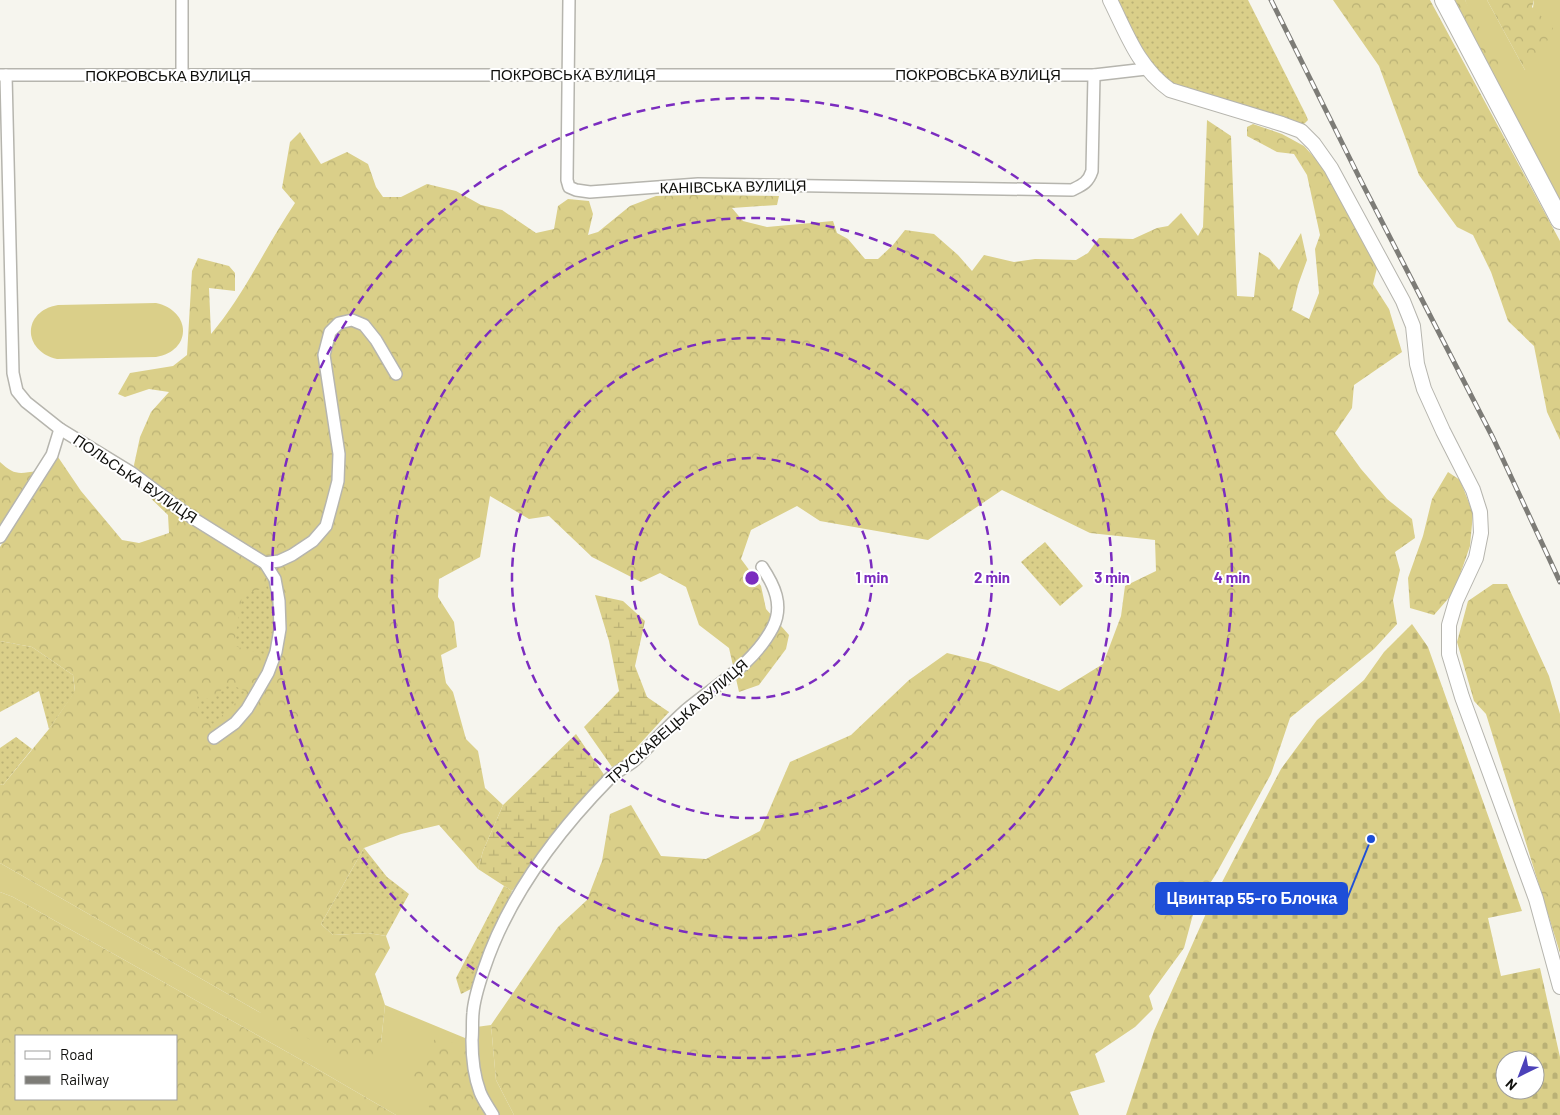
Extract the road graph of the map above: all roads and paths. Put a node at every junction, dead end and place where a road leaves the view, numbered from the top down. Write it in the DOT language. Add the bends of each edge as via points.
graph roads {
  1 [pos="182,0"];
  2 [pos="569,0"];
  3 [pos="1110,0"];
  4 [pos="1444,0"];
  5 [pos="1146,69"];
  6 [pos="3,75"];
  7 [pos="182,75"];
  8 [pos="568,75"];
  9 [pos="1094,75"];
  10 [pos="1560,220"];
  11 [pos="396,374"];
  12 [pos="60,429"];
  13 [pos="0,537"];
  14 [pos="265,563"];
  15 [pos="762,567"];
  16 [pos="214,738"];
  17 [pos="1560,987"];
  18 [pos="493,1115"];
  1 -- 7 [label="street"];
  2 -- 8 [label="street, КАНІВСЬКА ВУЛИЦЯ"];
  3 -- 5 [label="street"];
  4 -- 10 [label="main road"];
  5 -- 9 [label="street, ПОКРОВСЬКА ВУЛИЦЯ"];
  5 -- 17 [label="street" via="1170,90 1301,131 1331,168 1403,301 1413,326 1417,364 1424,389 1473,490 1480,512 1481,533 1476,558 1449,625 1449,654 1536,899"];
  6 -- 7 [label="street, ПОКРОВСЬКА ВУЛИЦЯ"];
  6 -- 12 [label="street" via="13,373 17,391 26,402"];
  7 -- 8 [label="street, ПОКРОВСЬКА ВУЛИЦЯ"];
  8 -- 9 [label="street, ПОКРОВСЬКА ВУЛИЦЯ"];
  8 -- 9 [label="street, КАНІВСЬКА ВУЛИЦЯ" via="567,180 576,190 605,192 698,184 1072,190 1084,185 1092,171"];
  11 -- 14 [label="street" via="364,325 352,320 339,323 330,332 324,355 339,454 338,481 326,526 314,541 292,555"];
  12 -- 13 [label="street, ПОЛЬСЬКА ВУЛИЦЯ" via="52,455"];
  12 -- 14 [label="street, ПОЛЬСЬКА ВУЛИЦЯ" via="132,473 191,517"];
  14 -- 16 [label="street" via="275,579 279,601 280,629 276,652 247,709 235,723"];
  15 -- 18 [label="street, ТРУСКАВЕЦЬКА ВУЛИЦЯ" via="778,600 774,626 766,638 750,659 686,710 628,766 612,777 544,857 500,928 477,988 473,1013 474,1072 480,1093"];
}
